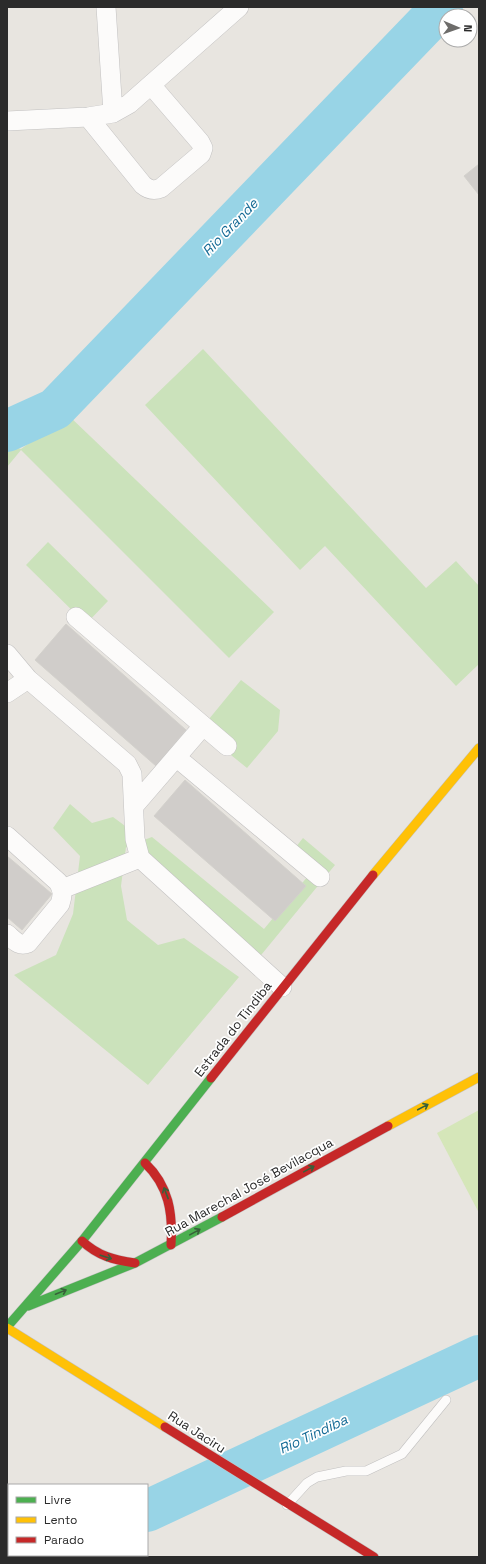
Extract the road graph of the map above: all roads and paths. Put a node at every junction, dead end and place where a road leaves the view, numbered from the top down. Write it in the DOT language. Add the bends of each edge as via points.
graph roads {
  1 [pos="106,7"];
  2 [pos="239,7"];
  3 [pos="151,85"];
  4 [pos="114,113"];
  5 [pos="88,116"];
  6 [pos="7,121"];
  7 [pos="76,617"];
  8 [pos="7,654"];
  9 [pos="28,679"];
  10 [pos="7,693"];
  11 [pos="203,726"];
  12 [pos="227,746"];
  13 [pos="479,748"];
  14 [pos="176,757"];
  15 [pos="134,806"];
  16 [pos="7,836"];
  17 [pos="140,858"];
  18 [pos="320,877"];
  19 [pos="62,889"];
  20 [pos="7,934"];
  21 [pos="282,987"];
  22 [pos="479,1077"];
  23 [pos="145,1163"];
  24 [pos="82,1240"];
  25 [pos="171,1245"];
  26 [pos="135,1263"];
  27 [pos="25,1307"];
  28 [pos="7,1328"];
  29 [pos="446,1400"];
  30 [pos="287,1505"];
  31 [pos="374,1557"];
  1 -- 4 [label="street"];
  2 -- 3 [label="street"];
  3 -- 4 [label="street"];
  3 -- 5 [label="street" via="203,148 201,154 156,191 143,186"];
  4 -- 5 [label="street"];
  5 -- 6 [label="street"];
  7 -- 11 [label="street"];
  8 -- 9 [label="street"];
  9 -- 10 [label="street"];
  9 -- 15 [label="street" via="127,764 132,774"];
  11 -- 12 [label="street"];
  11 -- 14 [label="street"];
  13 -- 21 [label="street, Estrada do Tindiba"];
  14 -- 15 [label="street"];
  14 -- 18 [label="street"];
  15 -- 17 [label="street" via="135,839"];
  16 -- 19 [label="street" via="58,882"];
  17 -- 19 [label="street"];
  17 -- 21 [label="street"];
  19 -- 20 [label="street" via="60,904 28,943 19,944"];
  21 -- 23 [label="street, Estrada do Tindiba"];
  25 -- 22 [label="street, Rua Marechal José Bevilacqua, one-way"];
  23 -- 24 [label="street, Estrada do Tindiba"];
  25 -- 23 [label="street, one-way" via="172,1209 168,1194 155,1171"];
  24 -- 26 [label="street, one-way" via="94,1252"];
  24 -- 27 [label="street, Estrada do Tindiba"];
  25 -- 26 [label="street, Rua Marechal José Bevilacqua"];
  27 -- 26 [label="street, Rua Marechal José Bevilacqua, one-way"];
  27 -- 28 [label="street, Estrada do Tindiba"];
  28 -- 30 [label="street, Rua Jaciru"];
  29 -- 30 [label="lane" via="402,1454 366,1471 317,1477 307,1483"];
  30 -- 31 [label="street, Rua Jaciru"];
}
